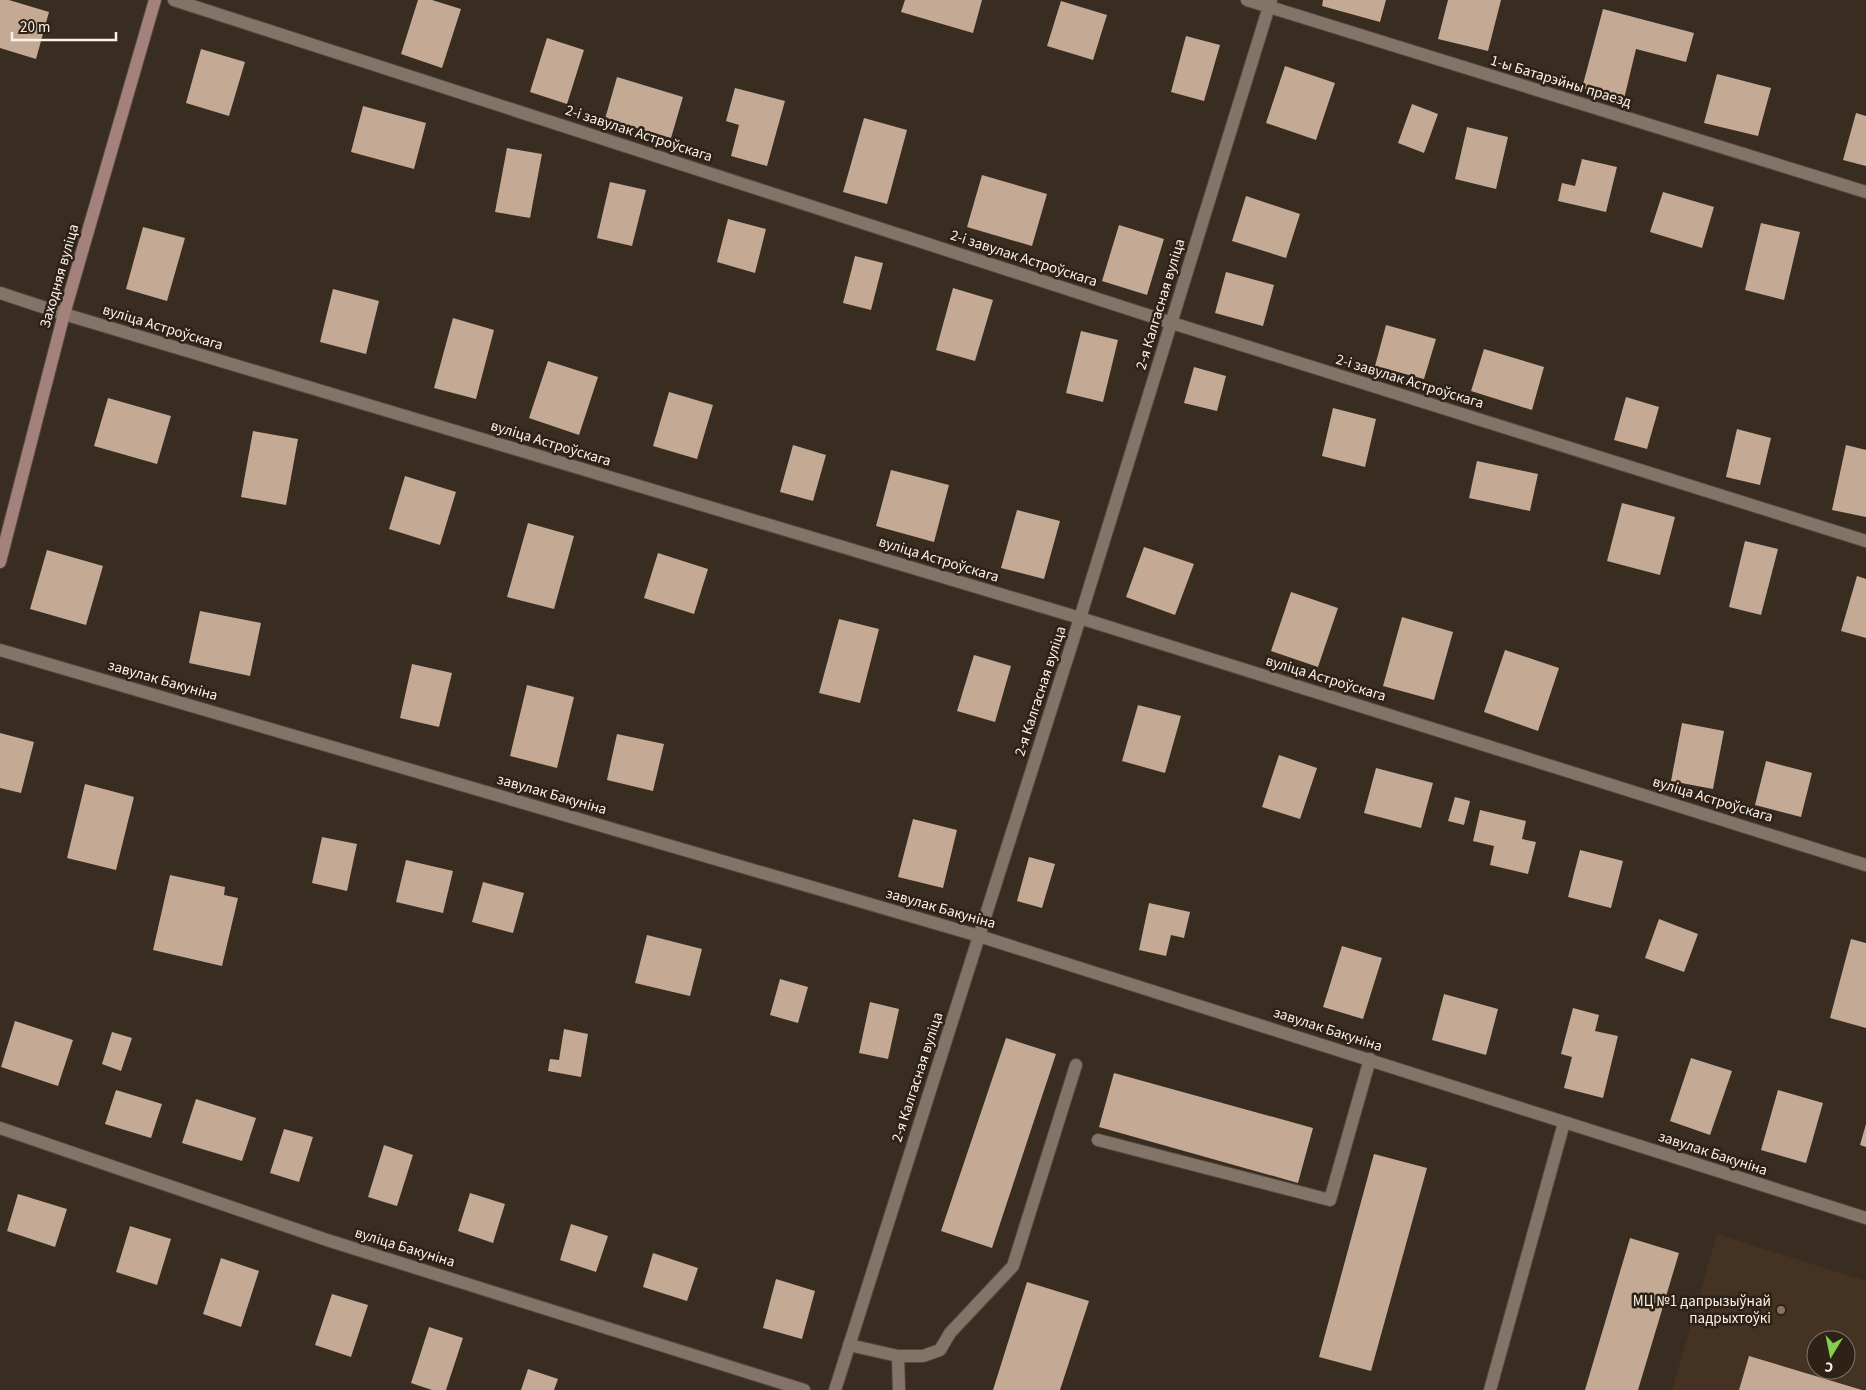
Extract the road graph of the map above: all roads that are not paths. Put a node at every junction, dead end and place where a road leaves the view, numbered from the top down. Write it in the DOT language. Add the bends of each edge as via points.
graph roads {
  1 [pos="155,0"];
  2 [pos="174,0"];
  3 [pos="1247,0"];
  4 [pos="1270,3"];
  5 [pos="1866,192"];
  6 [pos="0,293"];
  7 [pos="64,314"];
  8 [pos="1172,323"];
  9 [pos="1866,541"];
  10 [pos="0,562"];
  11 [pos="1080,618"];
  12 [pos="0,650"];
  13 [pos="1866,865"];
  14 [pos="979,936"];
  15 [pos="1370,1058"];
  16 [pos="1076,1065"];
  17 [pos="1564,1123"];
  18 [pos="0,1128"];
  19 [pos="1098,1140"];
  20 [pos="1866,1218"];
  21 [pos="849,1345"];
  22 [pos="898,1356"];
  23 [pos="804,1390"];
  24 [pos="835,1390"];
  25 [pos="899,1390"];
  26 [pos="1490,1390"];
  1 -- 7 [label="street, Заходняя вуліца"];
  2 -- 8 [label="street, 2-і завулак Астроўскага"];
  3 -- 4 [label="street, 1-ы Батарэйны праезд"];
  4 -- 5 [label="street, 1-ы Батарэйны праезд"];
  4 -- 8 [label="street, 2-я Калгасная вуліца"];
  6 -- 7 [label="street, вуліца Астроўскага"];
  7 -- 10 [label="street, Заходняя вуліца"];
  7 -- 11 [label="street, вуліца Астроўскага"];
  8 -- 9 [label="street, 2-і завулак Астроўскага"];
  8 -- 11 [label="street, 2-я Калгасная вуліца"];
  11 -- 13 [label="street, вуліца Астроўскага"];
  11 -- 14 [label="street, 2-я Калгасная вуліца"];
  12 -- 14 [label="street, завулак Бакуніна"];
  14 -- 15 [label="street, завулак Бакуніна"];
  14 -- 21 [label="street, 2-я Калгасная вуліца"];
  15 -- 17 [label="street, завулак Бакуніна"];
  15 -- 19 [label="street" via="1330,1200"];
  16 -- 22 [label="street" via="1014,1266 950,1333 940,1350 923,1356"];
  17 -- 20 [label="street, завулак Бакуніна"];
  17 -- 26 [label="street"];
  18 -- 23 [label="street, вуліца Бакуніна" via="327,1240"];
  21 -- 22 [label="street"];
  21 -- 24 [label="street, 2-я Калгасная вуліца"];
  22 -- 25 [label="street"];
}
